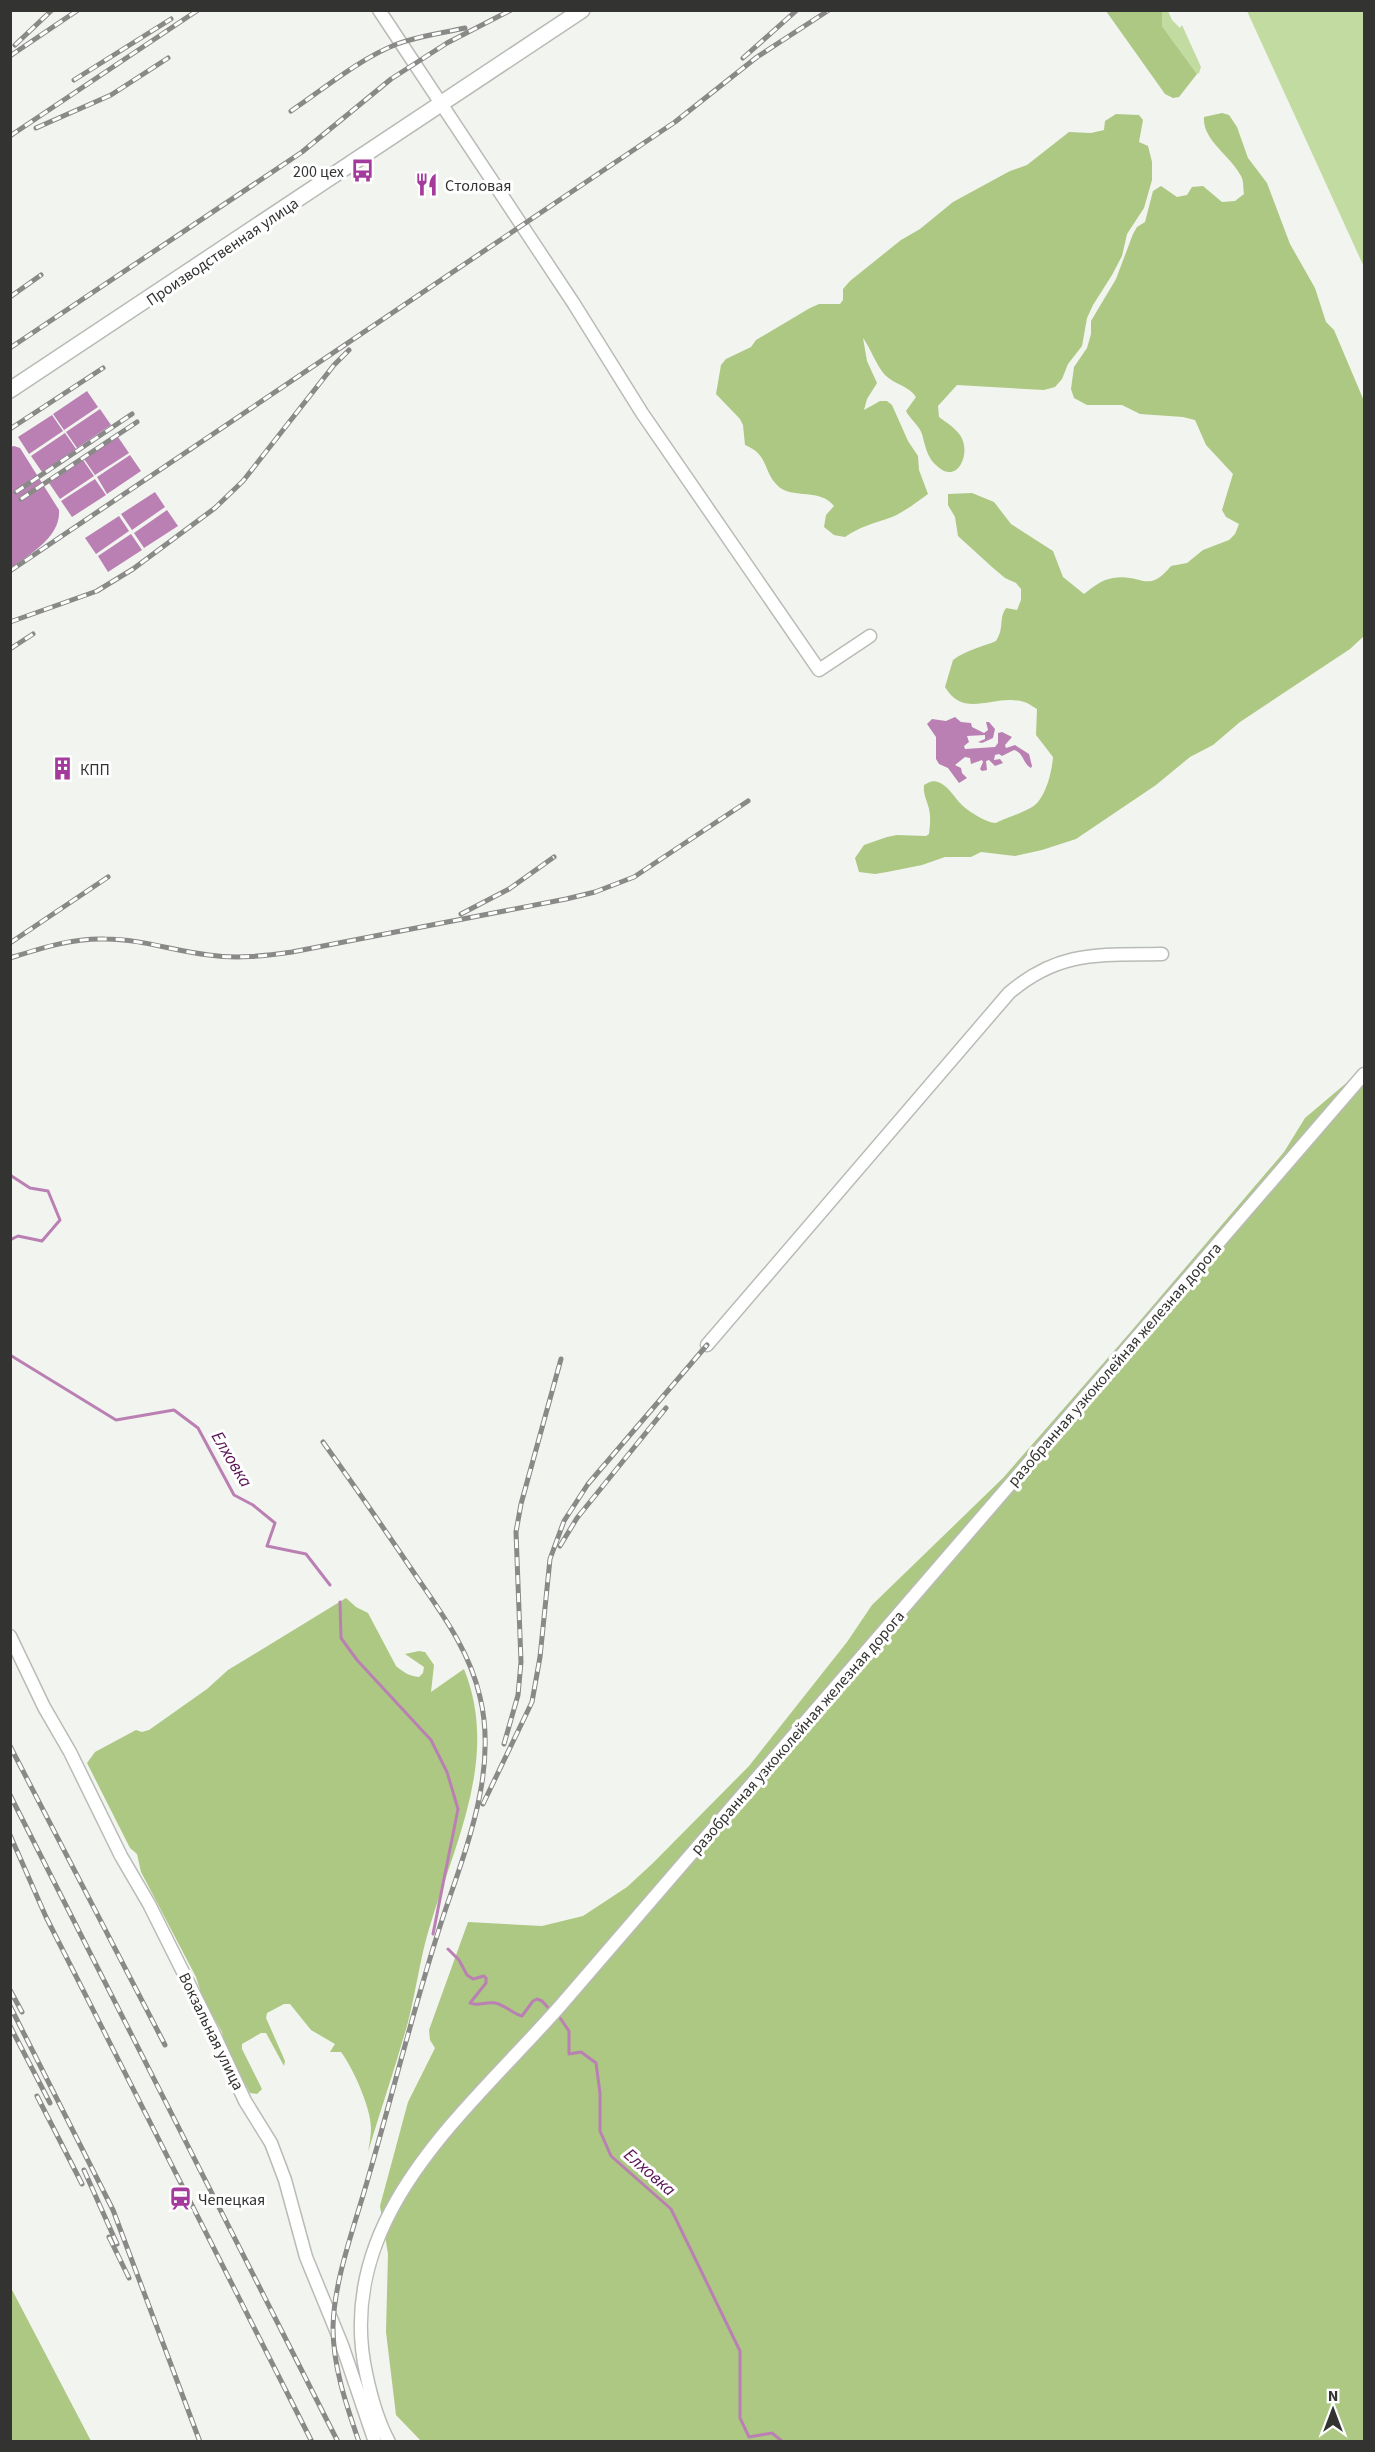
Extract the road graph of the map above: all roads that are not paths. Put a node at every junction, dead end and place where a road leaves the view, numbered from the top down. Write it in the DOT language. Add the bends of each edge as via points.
graph roads {
  1 [pos="379,10"];
  2 [pos="582,10"];
  3 [pos="442,104"];
  4 [pos="10,390"];
  5 [pos="870,636"];
  6 [pos="1162,954"];
  7 [pos="1365,1074"];
  8 [pos="707,1345"];
  9 [pos="10,1636"];
  10 [pos="375,2442"];
  11 [pos="389,2442"];
  1 -- 3 [label="street"];
  2 -- 3 [label="main road, Производственная улица"];
  3 -- 4 [label="main road, Производственная улица"];
  3 -- 5 [label="street" via="642,412 819,670"];
  6 -- 8 [label="street" via="1070,959 1043,968 1014,989"];
  7 -- 11 [label="street, разобранная узкоколейная железная дорога" via="550,2018 444,2132 392,2206 377,2241 363,2294 362,2355 377,2414"];
  9 -- 10 [label="street, Вокзальная улица" via="149,1904 245,2101 271,2143 306,2257"];
}
